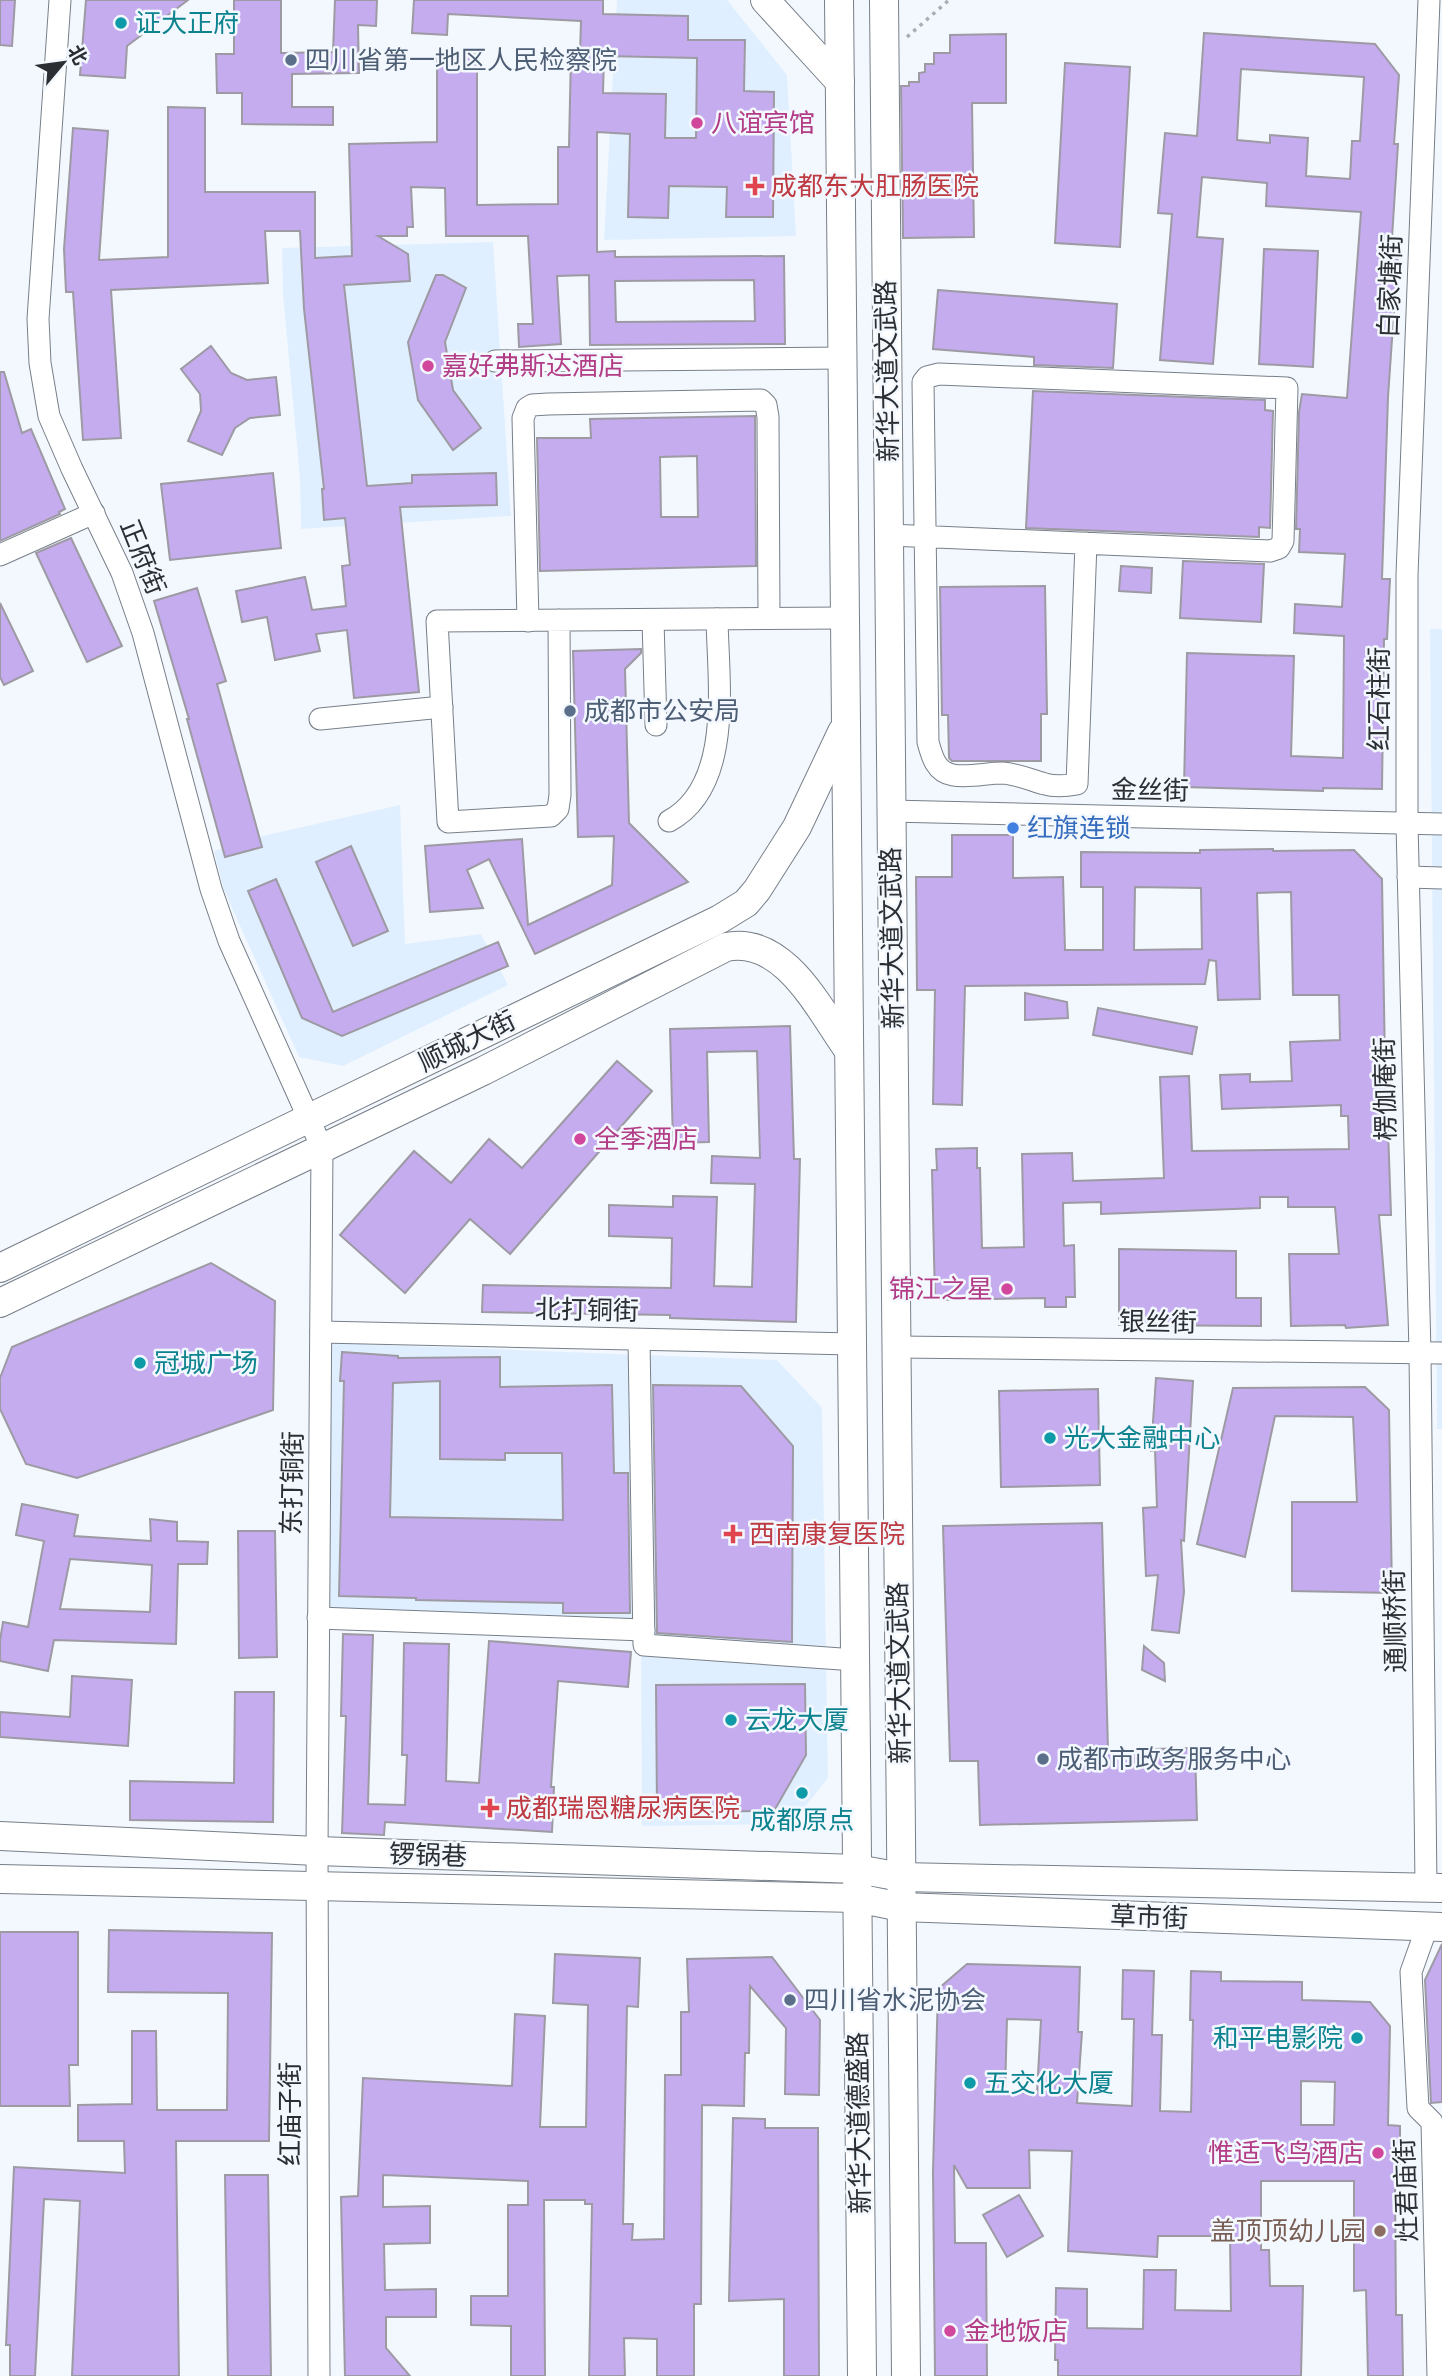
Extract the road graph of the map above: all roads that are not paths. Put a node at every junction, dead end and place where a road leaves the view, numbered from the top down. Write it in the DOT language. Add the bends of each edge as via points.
graph roads {
  1 [pos="60,0"];
  2 [pos="765,0"];
  3 [pos="839,0"];
  4 [pos="884,0"];
  5 [pos="1429,0"];
  6 [pos="840,82"];
  7 [pos="843,358"];
  8 [pos="495,361"];
  9 [pos="94,513"];
  10 [pos="889,535"];
  11 [pos="925,536"];
  12 [pos="1086,543"];
  13 [pos="0,555"];
  14 [pos="1407,575"];
  15 [pos="769,618"];
  16 [pos="845,618"];
  17 [pos="717,619"];
  18 [pos="559,620"];
  19 [pos="653,620"];
  20 [pos="528,621"];
  21 [pos="442,707"];
  22 [pos="320,719"];
  23 [pos="846,723"];
  24 [pos="656,725"];
  25 [pos="1065,786"];
  26 [pos="891,811"];
  27 [pos="1065,816"];
  28 [pos="669,821"];
  29 [pos="1407,824"];
  30 [pos="1442,824"];
  31 [pos="1408,877"];
  32 [pos="1442,878"];
  33 [pos="849,1051"];
  34 [pos="307,1118"];
  35 [pos="322,1148"];
  36 [pos="0,1268"];
  37 [pos="0,1303"];
  38 [pos="321,1332"];
  39 [pos="639,1339"];
  40 [pos="852,1344"];
  41 [pos="896,1347"];
  42 [pos="1420,1353"];
  43 [pos="1442,1353"];
  44 [pos="318,1618"];
  45 [pos="644,1630"];
  46 [pos="855,1660"];
  47 [pos="0,1836"];
  48 [pos="317,1851"];
  49 [pos="857,1869"];
  50 [pos="901,1877"];
  51 [pos="0,1879"];
  52 [pos="317,1887"];
  53 [pos="1434,1887"];
  54 [pos="857,1898"];
  55 [pos="901,1907"];
  56 [pos="1434,1927"];
  57 [pos="1437,2122"];
  58 [pos="1439,2253"];
  59 [pos="318,2376"];
  60 [pos="862,2376"];
  61 [pos="906,2376"];
  62 [pos="1438,2376"];
  1 -- 9 [label="street, 正府街" via="38,320 40,363 49,416"];
  2 -- 6 [label="main road"];
  3 -- 6 [label="main road, 新华大道文武路"];
  4 -- 10 [label="main road, 新华大道文武路"];
  5 -- 14 [label="street, 白家塘街"];
  6 -- 7 [label="main road, 新华大道文武路"];
  7 -- 8 [label="street"];
  7 -- 16 [label="main road, 新华大道文武路"];
  9 -- 13 [label="street"];
  9 -- 34 [label="street, 正府街" via="143,633 229,941"];
  10 -- 11 [label="street"];
  10 -- 26 [label="main road, 新华大道文武路"];
  11 -- 12 [label="street"];
  11 -- 12 [label="street" via="923,382 927,377 1287,388 1283,541 1279,548"];
  11 -- 25 [label="street" via="932,758 953,775 1004,773"];
  12 -- 25 [label="street" via="1077,784"];
  14 -- 29 [label="street, 红石柱街"];
  15 -- 16 [label="street"];
  15 -- 17 [label="street"];
  15 -- 20 [label="street" via="768,417 761,400 527,408 523,418"];
  16 -- 23 [label="main road, 新华大道文武路"];
  17 -- 19 [label="street"];
  17 -- 28 [label="street" via="716,750 695,800"];
  18 -- 19 [label="street"];
  18 -- 20 [label="street"];
  18 -- 21 [label="street" via="560,795 558,809 551,816 448,822"];
  19 -- 24 [label="street"];
  20 -- 21 [label="street" via="437,621"];
  21 -- 22 [label="street"];
  23 -- 33 [label="main road, 新华大道文武路"];
  23 -- 34 [label="main road, 顺城大街" via="797,827 746,903"];
  25 -- 27 [label="street"];
  26 -- 27 [label="street, 金丝街"];
  26 -- 41 [label="main road, 新华大道文武路"];
  27 -- 29 [label="street, 金丝街"];
  29 -- 30 [label="street, 金丝街"];
  29 -- 31 [label="street, 楞伽庵街"];
  31 -- 32 [label="street"];
  31 -- 42 [label="street, 楞伽庵街"];
  33 -- 35 [label="main road, 顺城大街" via="788,967 769,953 741,944 726,947"];
  33 -- 40 [label="main road, 新华大道文武路"];
  34 -- 35 [label="street, 东打铜街"];
  34 -- 36 [label="main road, 顺城大街"];
  35 -- 37 [label="main road, 顺城大街"];
  35 -- 38 [label="street, 东打铜街"];
  38 -- 39 [label="street, 北打铜街"];
  38 -- 44 [label="street, 东打铜街"];
  39 -- 40 [label="street, 北打铜街"];
  39 -- 45 [label="street"];
  40 -- 46 [label="main road, 新华大道文武路"];
  41 -- 42 [label="street, 银丝街"];
  41 -- 50 [label="main road, 新华大道文武路"];
  42 -- 43 [label="street, 银丝街"];
  42 -- 53 [label="street, 通顺桥街"];
  44 -- 45 [label="street"];
  44 -- 48 [label="street, 东打铜街"];
  45 -- 46 [label="street" via="644,1645"];
  46 -- 49 [label="main road, 新华大道文武路"];
  47 -- 48 [label="main road, 锣锅巷"];
  48 -- 49 [label="main road, 锣锅巷"];
  48 -- 52 [label="street, 红庙子街"];
  49 -- 50 [label="main road, 草市街"];
  49 -- 54 [label="main road, 新华大道德盛路"];
  50 -- 53 [label="main road, 草市街"];
  50 -- 55 [label="main road, 新华大道德盛路"];
  51 -- 52 [label="main road, 锣锅巷"];
  52 -- 54 [label="main road, 锣锅巷"];
  52 -- 59 [label="street, 红庙子街"];
  54 -- 55 [label="main road, 草市街"];
  54 -- 60 [label="main road, 新华大道德盛路"];
  55 -- 56 [label="main road, 草市街"];
  55 -- 61 [label="main road, 新华大道德盛路"];
  56 -- 57 [label="street, 灶君庙街" via="1411,1972 1418,2108"];
  57 -- 58 [label="street, 灶君庙街"];
  58 -- 62 [label="street, 灶君庙街"];
}
